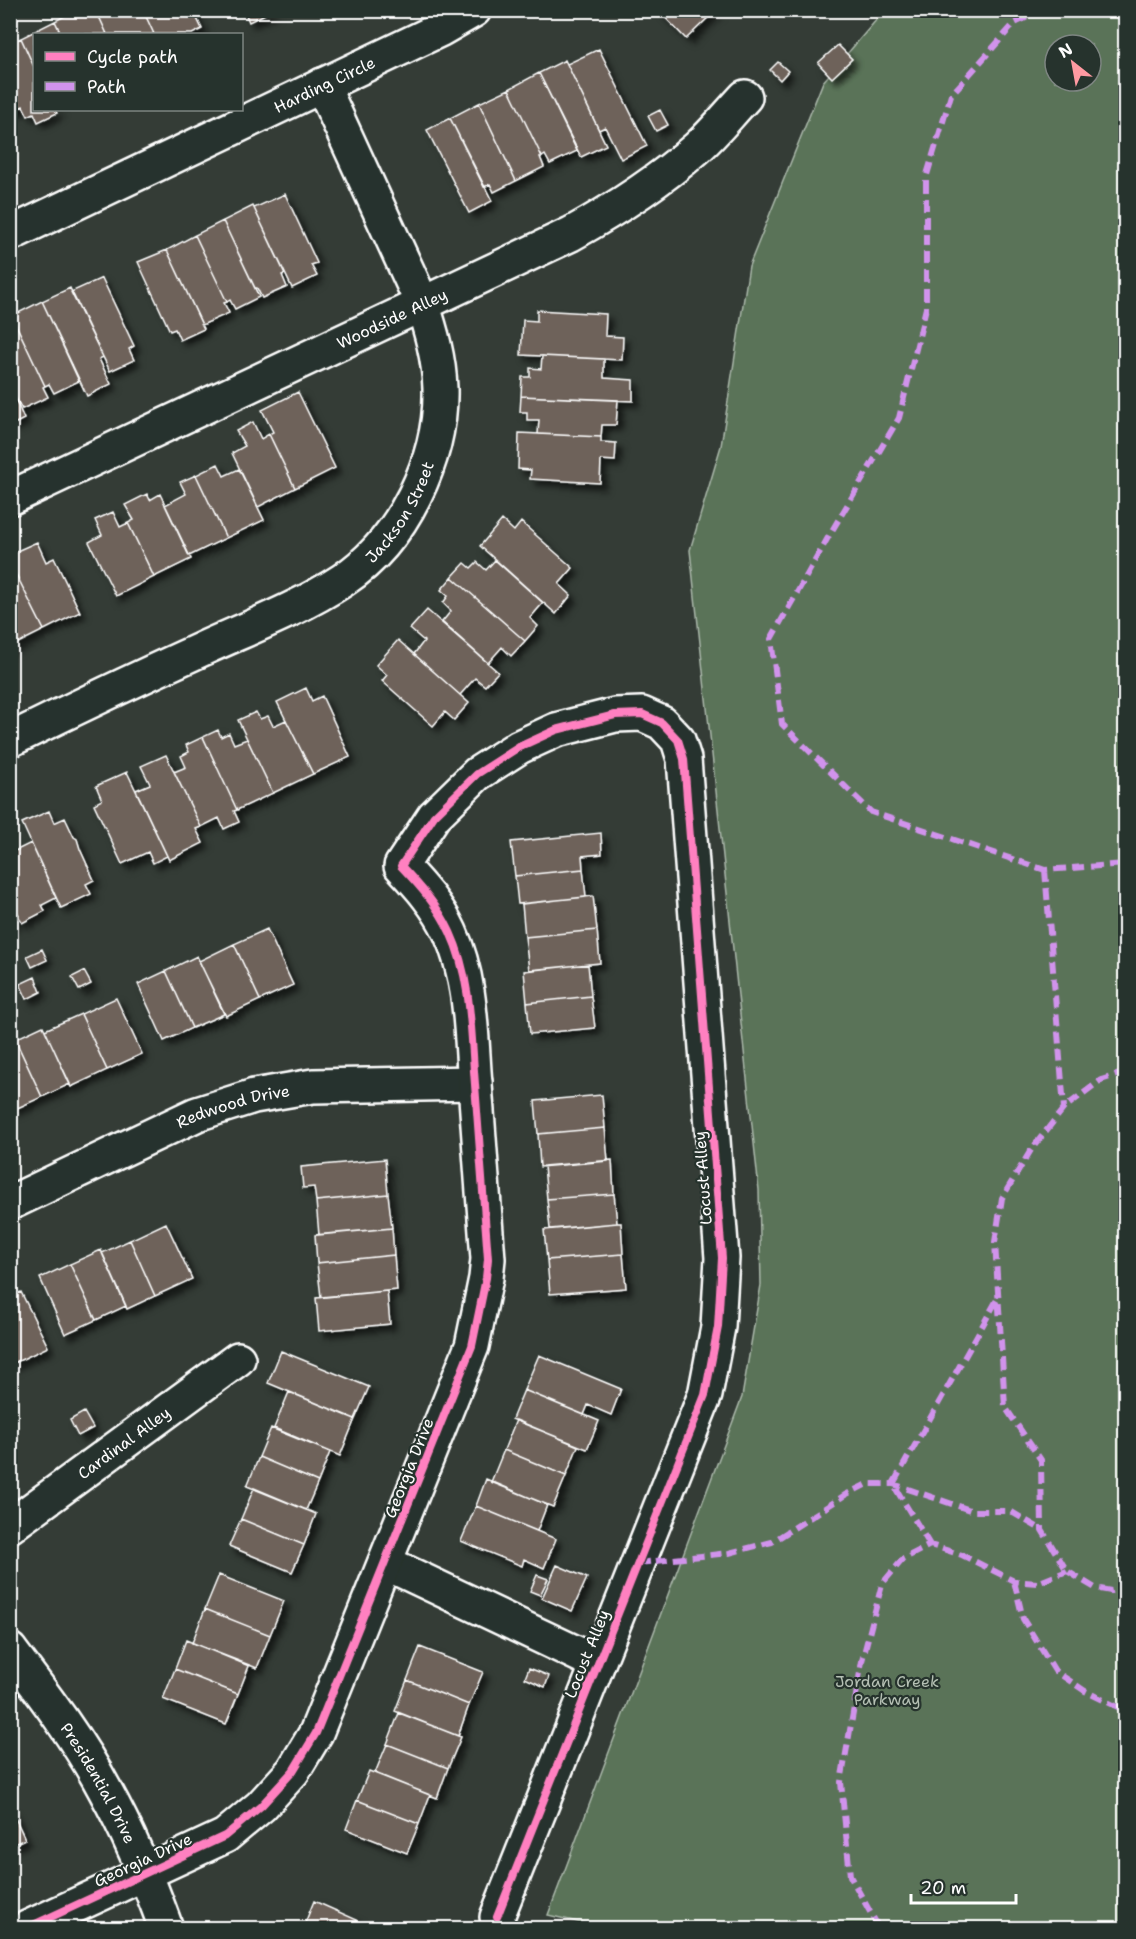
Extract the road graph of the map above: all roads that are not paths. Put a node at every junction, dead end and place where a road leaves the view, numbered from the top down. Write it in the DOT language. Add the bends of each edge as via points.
graph roads {
  1 [pos="474,10"];
  2 [pos="322,86"];
  3 [pos="745,97"];
  4 [pos="10,234"];
  5 [pos="422,303"];
  6 [pos="10,498"];
  7 [pos="10,740"];
  8 [pos="401,866"];
  9 [pos="475,1083"];
  10 [pos="10,1203"];
  11 [pos="238,1359"];
  12 [pos="10,1526"];
  13 [pos="386,1563"];
  14 [pos="10,1650"];
  15 [pos="597,1663"];
  16 [pos="146,1873"];
  17 [pos="497,1917"];
  18 [pos="27,1929"];
  19 [pos="166,1929"];
  1 -- 2 [label="street, Harding Circle"];
  2 -- 4 [label="street, Harding Circle"];
  2 -- 5 [label="street, Jackson Street"];
  3 -- 5 [label="street, Woodside Alley" via="698,147 645,190 571,234"];
  5 -- 6 [label="street, Woodside Alley"];
  5 -- 7 [label="street, Jackson Street" via="434,340 440,388 436,435 422,480 399,522 375,552 345,578 311,599"];
  8 -- 9 [label="street, Georgia Drive" via="429,897 450,932 464,972"];
  8 -- 15 [label="street, Locust Alley" via="434,816 477,774 547,734 615,715 642,714 662,723 678,740 684,759 722,1258 718,1328 705,1395"];
  9 -- 10 [label="street, Redwood Drive" via="313,1086 254,1096 197,1114"];
  9 -- 13 [label="street, Georgia Drive" via="488,1259 478,1326"];
  11 -- 12 [label="street, Cardinal Alley"];
  13 -- 15 [label="street, Locust Alley"];
  13 -- 16 [label="street, Georgia Drive" via="316,1732 293,1771 261,1806 225,1836"];
  14 -- 16 [label="street, Presidential Drive" via="56,1711 105,1790"];
  15 -- 17 [label="street, Locust Alley"];
  16 -- 18 [label="street, Georgia Drive"];
  16 -- 19 [label="street, Presidential Drive"];
}
